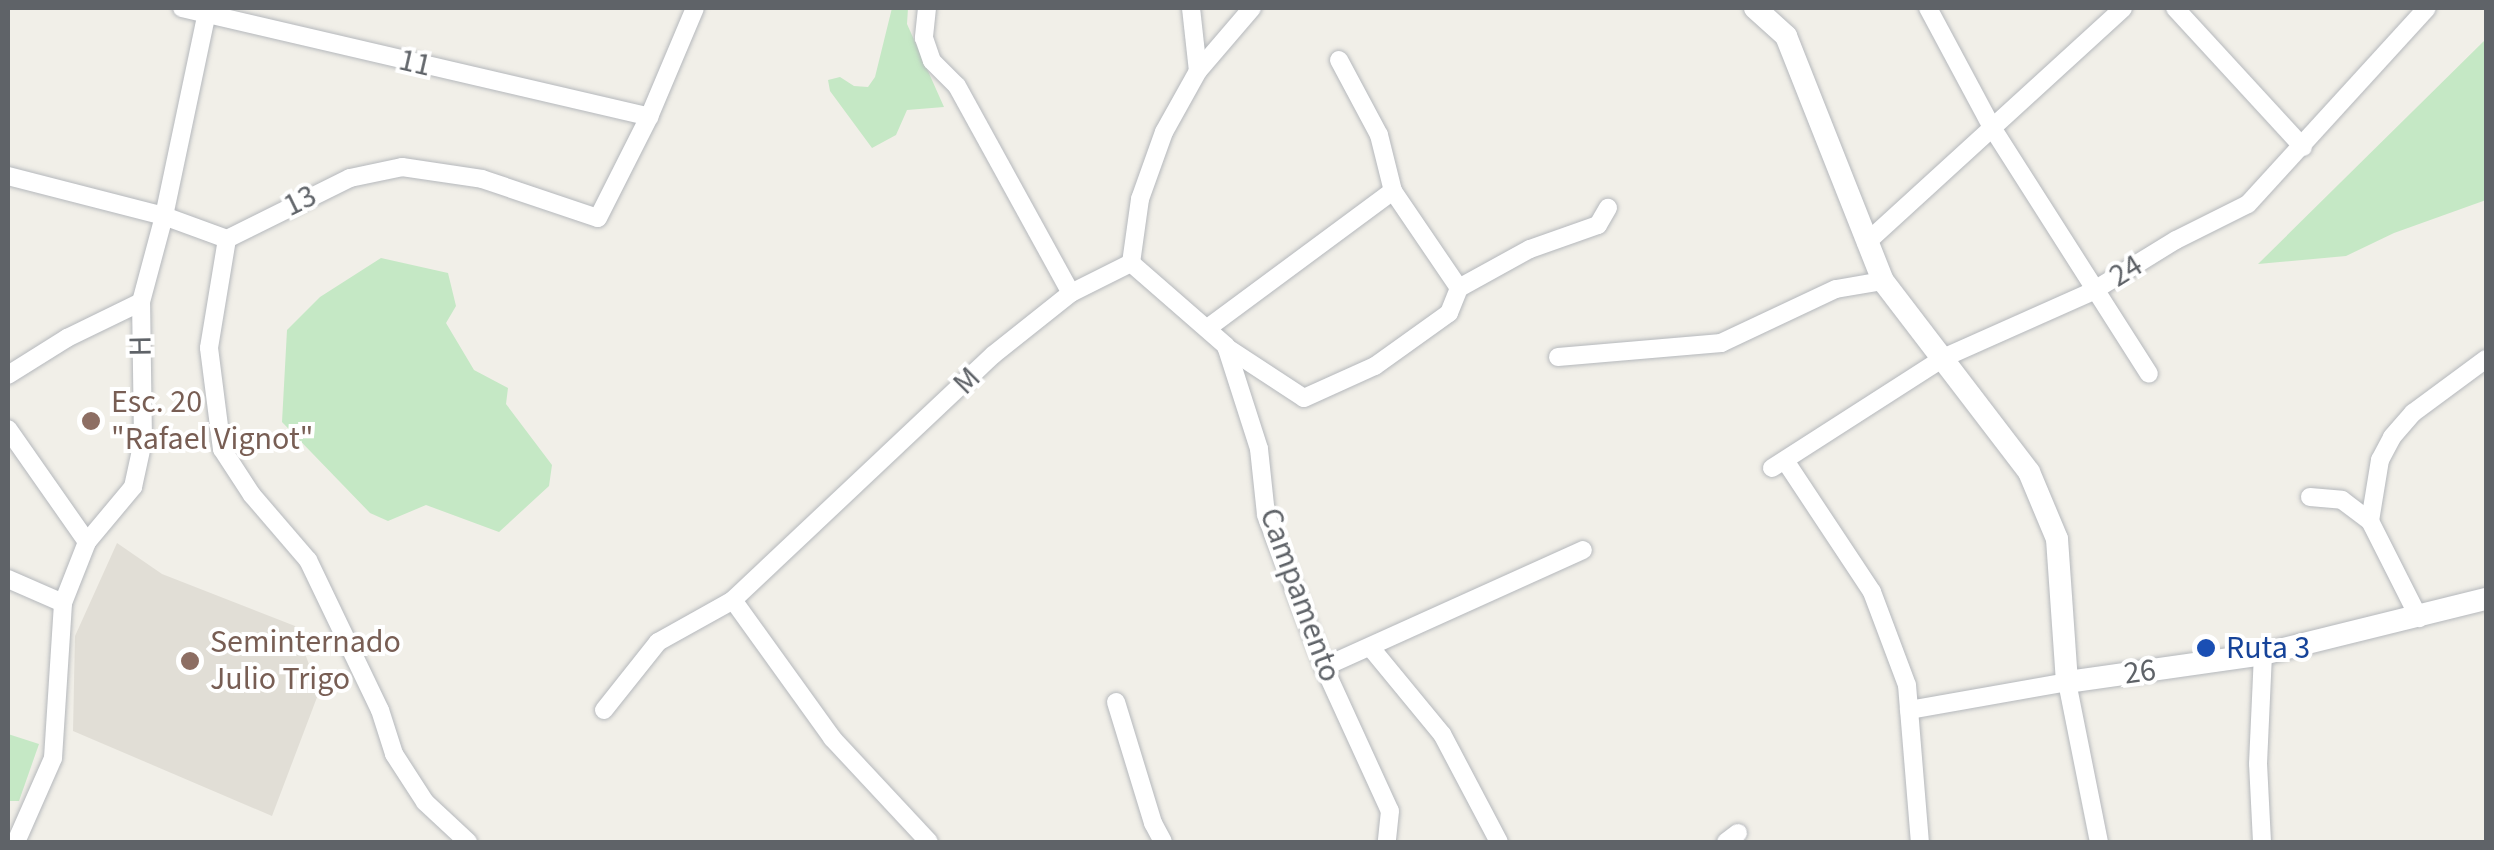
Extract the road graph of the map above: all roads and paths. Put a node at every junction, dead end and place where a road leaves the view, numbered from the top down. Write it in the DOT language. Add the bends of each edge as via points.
graph roads {
  1 [pos="182,8"];
  2 [pos="696,8"];
  3 [pos="928,8"];
  4 [pos="1191,8"];
  5 [pos="1252,8"];
  6 [pos="1755,8"];
  7 [pos="1928,8"];
  8 [pos="2123,8"];
  9 [pos="2175,8"];
  10 [pos="2428,8"];
  11 [pos="208,12"];
  12 [pos="1339,60"];
  13 [pos="1198,71"];
  14 [pos="649,117"];
  15 [pos="1993,129"];
  16 [pos="2303,147"];
  17 [pos="8,176"];
  18 [pos="1393,191"];
  19 [pos="1608,208"];
  20 [pos="164,216"];
  21 [pos="228,238"];
  22 [pos="1866,243"];
  23 [pos="1132,263"];
  24 [pos="1884,281"];
  25 [pos="1458,288"];
  26 [pos="2092,292"];
  27 [pos="1071,293"];
  28 [pos="140,302"];
  29 [pos="1210,328"];
  30 [pos="1226,346"];
  31 [pos="1558,357"];
  32 [pos="1945,357"];
  33 [pos="2486,359"];
  34 [pos="2149,374"];
  35 [pos="8,375"];
  36 [pos="8,429"];
  37 [pos="2310,497"];
  38 [pos="2370,521"];
  39 [pos="86,542"];
  40 [pos="1583,550"];
  41 [pos="8,579"];
  42 [pos="733,600"];
  43 [pos="2486,600"];
  44 [pos="63,604"];
  45 [pos="2419,618"];
  46 [pos="1371,648"];
  47 [pos="2263,654"];
  48 [pos="1324,667"];
  49 [pos="2067,682"];
  50 [pos="1116,702"];
  51 [pos="604,710"];
  52 [pos="1910,710"];
  53 [pos="16,842"];
  54 [pos="468,842"];
  55 [pos="929,842"];
  56 [pos="1163,842"];
  57 [pos="1387,842"];
  58 [pos="1499,842"];
  59 [pos="1920,842"];
  60 [pos="2099,842"];
  61 [pos="2262,842"];
  1 -- 11 [label="street, 11"];
  2 -- 14 [label="street"];
  3 -- 27 [label="street" via="924,38 932,61 957,86"];
  4 -- 13 [label="street"];
  5 -- 13 [label="street"];
  6 -- 22 [label="street" via="1786,36"];
  7 -- 15 [label="street"];
  8 -- 15 [label="street"];
  9 -- 16 [label="street"];
  10 -- 16 [label="street, 24"];
  11 -- 14 [label="street, 11"];
  11 -- 20 [label="street, H"];
  12 -- 18 [label="street" via="1380,136"];
  13 -- 23 [label="street" via="1164,132 1140,199"];
  14 -- 21 [label="street, 13" via="598,218 482,179 402,166 350,178"];
  15 -- 22 [label="street"];
  15 -- 26 [label="street"];
  16 -- 26 [label="street, 24" via="2248,204"];
  17 -- 20 [label="street"];
  18 -- 25 [label="street"];
  18 -- 29 [label="street"];
  19 -- 25 [label="street" via="1598,225 1530,249"];
  20 -- 21 [label="street"];
  20 -- 28 [label="street, H"];
  21 -- 54 [label="street" via="208,348 222,450 308,560 380,710 394,754 425,802"];
  22 -- 24 [label="street"];
  23 -- 27 [label="street, M"];
  23 -- 29 [label="street, Campamento"];
  24 -- 31 [label="street" via="1836,289 1721,343"];
  24 -- 32 [label="street"];
  25 -- 30 [label="street" via="1448,313 1388,356 1304,398"];
  26 -- 32 [label="street, 24"];
  26 -- 34 [label="street"];
  27 -- 42 [label="street, M" via="993,355"];
  28 -- 35 [label="street"];
  28 -- 39 [label="street, H" via="144,441 133,487"];
  29 -- 30 [label="street, Campamento"];
  30 -- 48 [label="street, Campamento" via="1259,449 1266,516"];
  32 -- 49 [label="street" via="2029,472 2057,538"];
  32 -- 52 [label="street, 24" via="1779,465 1872,592"];
  33 -- 38 [label="street" via="2392,437 2380,460"];
  36 -- 39 [label="street"];
  37 -- 38 [label="street" via="2342,500"];
  38 -- 45 [label="street"];
  39 -- 44 [label="street, H"];
  40 -- 46 [label="street"];
  41 -- 44 [label="street"];
  42 -- 51 [label="street, M" via="658,642"];
  42 -- 55 [label="street" via="832,738"];
  43 -- 45 [label="street, 26"];
  44 -- 53 [label="street, H" via="52,758"];
  45 -- 47 [label="street, 26"];
  46 -- 48 [label="street"];
  46 -- 58 [label="street" via="1442,734"];
  47 -- 49 [label="street, 26"];
  47 -- 61 [label="street"];
  48 -- 57 [label="street, Campamento" via="1390,811"];
  49 -- 52 [label="street, 26"];
  49 -- 60 [label="street"];
  50 -- 56 [label="street"];
  52 -- 59 [label="street"];
}
